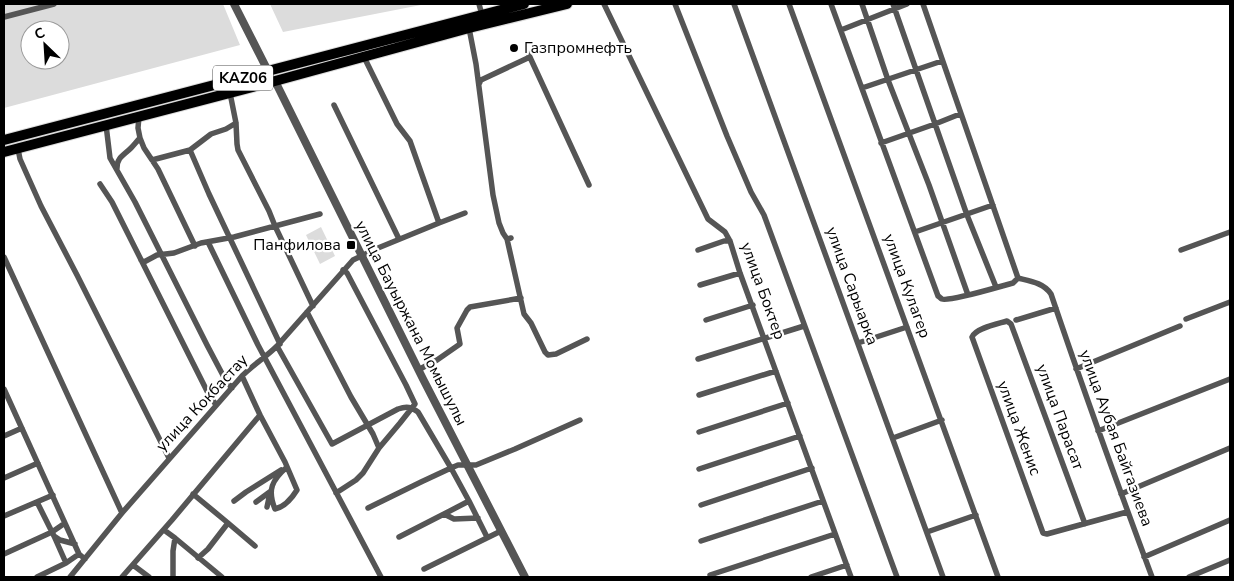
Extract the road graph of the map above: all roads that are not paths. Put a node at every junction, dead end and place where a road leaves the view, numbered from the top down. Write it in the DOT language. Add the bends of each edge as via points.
graph roads {
  1 [pos="54,4"];
  2 [pos="234,4"];
  3 [pos="479,4"];
  4 [pos="524,4"];
  5 [pos="604,4"];
  6 [pos="676,4"];
  7 [pos="734,4"];
  8 [pos="789,4"];
  9 [pos="831,4"];
  10 [pos="862,4"];
  11 [pos="907,4"];
  12 [pos="923,4"];
  13 [pos="560,5"];
  14 [pos="894,6"];
  15 [pos="482,15"];
  16 [pos="4,17"];
  17 [pos="868,19"];
  18 [pos="469,28"];
  19 [pos="840,30"];
  20 [pos="364,57"];
  21 [pos="942,61"];
  22 [pos="916,69"];
  23 [pos="268,71"];
  24 [pos="888,80"];
  25 [pos="275,81"];
  26 [pos="479,84"];
  27 [pos="862,88"];
  28 [pos="230,93"];
  29 [pos="334,104"];
  30 [pos="960,114"];
  31 [pos="139,116"];
  32 [pos="236,124"];
  33 [pos="935,124"];
  34 [pos="106,125"];
  35 [pos="908,134"];
  36 [pos="140,138"];
  37 [pos="4,140"];
  38 [pos="882,142"];
  39 [pos="18,148"];
  40 [pos="190,150"];
  41 [pos="4,152"];
  42 [pos="152,160"];
  43 [pos="117,170"];
  44 [pos="100,184"];
  45 [pos="589,185"];
  46 [pos="993,205"];
  47 [pos="465,213"];
  48 [pos="320,214"];
  49 [pos="967,215"];
  50 [pos="439,223"];
  51 [pos="942,223"];
  52 [pos="275,226"];
  53 [pos="915,232"];
  54 [pos="1230,232"];
  55 [pos="230,238"];
  56 [pos="399,239"];
  57 [pos="730,241"];
  58 [pos="208,242"];
  59 [pos="195,246"];
  60 [pos="698,250"];
  61 [pos="1181,250"];
  62 [pos="161,254"];
  63 [pos="361,255"];
  64 [pos="4,257"];
  65 [pos="141,260"];
  66 [pos="343,270"];
  67 [pos="740,273"];
  68 [pos="1018,278"];
  69 [pos="700,285"];
  70 [pos="996,287"];
  71 [pos="968,295"];
  72 [pos="521,298"];
  73 [pos="1230,302"];
  74 [pos="753,305"];
  75 [pos="313,306"];
  76 [pos="1056,308"];
  77 [pos="307,312"];
  78 [pos="1186,319"];
  79 [pos="706,320"];
  80 [pos="1016,320"];
  81 [pos="1007,322"];
  82 [pos="804,326"];
  83 [pos="1180,326"];
  84 [pos="907,327"];
  85 [pos="765,338"];
  86 [pos="587,339"];
  87 [pos="858,343"];
  88 [pos="279,345"];
  89 [pos="265,357"];
  90 [pos="698,359"];
  91 [pos="1076,369"];
  92 [pos="418,370"];
  93 [pos="776,371"];
  94 [pos="242,376"];
  95 [pos="1230,379"];
  96 [pos="4,388"];
  97 [pos="232,388"];
  98 [pos="699,395"];
  99 [pos="5,396"];
  100 [pos="788,403"];
  101 [pos="216,405"];
  102 [pos="412,408"];
  103 [pos="260,415"];
  104 [pos="580,420"];
  105 [pos="942,420"];
  106 [pos="367,425"];
  107 [pos="22,428"];
  108 [pos="1098,431"];
  109 [pos="699,432"];
  110 [pos="4,436"];
  111 [pos="800,436"];
  112 [pos="893,438"];
  113 [pos="379,448"];
  114 [pos="1230,448"];
  115 [pos="169,458"];
  116 [pos="38,463"];
  117 [pos="462,465"];
  118 [pos="287,467"];
  119 [pos="451,468"];
  120 [pos="699,468"];
  121 [pos="812,468"];
  122 [pos="4,478"];
  123 [pos="270,491"];
  124 [pos="336,493"];
  125 [pos="193,494"];
  126 [pos="1121,494"];
  127 [pos="53,495"];
  128 [pos="234,501"];
  129 [pos="469,501"];
  130 [pos="824,501"];
  131 [pos="37,502"];
  132 [pos="256,502"];
  133 [pos="701,505"];
  134 [pos="267,507"];
  135 [pos="368,508"];
  136 [pos="1127,512"];
  137 [pos="122,513"];
  138 [pos="444,514"];
  139 [pos="976,515"];
  140 [pos="4,516"];
  141 [pos="478,518"];
  142 [pos="1230,520"];
  143 [pos="65,523"];
  144 [pos="228,523"];
  145 [pos="1085,524"];
  146 [pos="164,530"];
  147 [pos="501,530"];
  148 [pos="927,532"];
  149 [pos="52,534"];
  150 [pos="835,534"];
  151 [pos="398,537"];
  152 [pos="487,537"];
  153 [pos="175,538"];
  154 [pos="702,541"];
  155 [pos="75,544"];
  156 [pos="256,546"];
  157 [pos="4,554"];
  158 [pos="79,554"];
  159 [pos="1144,557"];
  160 [pos="198,558"];
  161 [pos="85,559"];
  162 [pos="1230,560"];
  163 [pos="66,564"];
  164 [pos="133,565"];
  165 [pos="847,565"];
  166 [pos="424,569"];
  167 [pos="710,575"];
  168 [pos="37,577"];
  169 [pos="70,577"];
  170 [pos="122,577"];
  171 [pos="149,577"];
  172 [pos="173,577"];
  173 [pos="222,577"];
  174 [pos="381,577"];
  175 [pos="524,577"];
  176 [pos="811,577"];
  177 [pos="852,577"];
  178 [pos="897,577"];
  179 [pos="943,577"];
  180 [pos="998,577"];
  181 [pos="1152,577"];
  182 [pos="1189,577"];
  1 -- 16 [label="street"];
  2 -- 23 [label="street"];
  3 -- 15 [label="street"];
  4 -- 15 [label="highway, KАZ06"];
  5 -- 57 [label="street, улица Боктер" via="708,219 725,232"];
  6 -- 82 [label="street" via="727,136 764,215"];
  7 -- 87 [label="street, улица Сарыарка"];
  8 -- 84 [label="street, улица Кулагер"];
  9 -- 19 [label="street"];
  10 -- 17 [label="street"];
  11 -- 14 [label="street"];
  12 -- 21 [label="street"];
  13 -- 18 [label="highway, KАZ06"];
  14 -- 17 [label="street"];
  14 -- 22 [label="street"];
  15 -- 23 [label="highway, KАZ06"];
  17 -- 19 [label="street"];
  17 -- 24 [label="street"];
  18 -- 20 [label="highway, KАZ06"];
  18 -- 26 [label="street"];
  19 -- 27 [label="street"];
  20 -- 25 [label="highway, KАZ06"];
  20 -- 50 [label="street" via="397,124 410,141"];
  21 -- 22 [label="street"];
  21 -- 30 [label="street"];
  22 -- 24 [label="street"];
  22 -- 33 [label="street"];
  23 -- 37 [label="highway, KАZ06"];
  24 -- 27 [label="street"];
  24 -- 35 [label="street"];
  25 -- 28 [label="highway, KАZ06"];
  25 -- 63 [label="street, улица Бауыржана Момышулы"];
  26 -- 45 [label="street" via="529,55"];
  26 -- 72 [label="street" via="498,223 509,238"];
  27 -- 38 [label="street"];
  28 -- 31 [label="highway, KАZ06"];
  28 -- 32 [label="street"];
  29 -- 56 [label="street"];
  30 -- 33 [label="street"];
  30 -- 46 [label="street"];
  31 -- 34 [label="highway, KАZ06"];
  31 -- 36 [label="street"];
  32 -- 40 [label="street" via="211,134"];
  32 -- 52 [label="street" via="238,150"];
  33 -- 35 [label="street"];
  33 -- 49 [label="street"];
  34 -- 39 [label="highway, KАZ06"];
  34 -- 43 [label="street" via="110,158"];
  35 -- 38 [label="street"];
  35 -- 51 [label="street"];
  36 -- 42 [label="street"];
  36 -- 43 [label="street" via="119,158"];
  38 -- 53 [label="street"];
  39 -- 41 [label="highway, KАZ06"];
  39 -- 115 [label="street" via="41,206"];
  40 -- 42 [label="street"];
  40 -- 55 [label="street"];
  42 -- 59 [label="street"];
  43 -- 62 [label="street"];
  44 -- 65 [label="street"];
  46 -- 49 [label="street"];
  46 -- 68 [label="street"];
  47 -- 50 [label="street, улица Кокбастау"];
  48 -- 52 [label="street"];
  49 -- 51 [label="street"];
  49 -- 70 [label="street"];
  50 -- 56 [label="street, улица Кокбастау"];
  51 -- 53 [label="street"];
  51 -- 71 [label="street"];
  52 -- 55 [label="street"];
  52 -- 75 [label="street"];
  53 -- 71 [label="street" via="938,296 947,299"];
  54 -- 61 [label="street"];
  55 -- 58 [label="street"];
  55 -- 88 [label="street"];
  56 -- 63 [label="street, улица Кокбастау"];
  57 -- 60 [label="street"];
  57 -- 67 [label="street, улица Боктер"];
  58 -- 59 [label="street"];
  58 -- 89 [label="street"];
  59 -- 62 [label="street"];
  62 -- 65 [label="street" via="144,262"];
  62 -- 97 [label="street"];
  63 -- 66 [label="street, улица Кокбастау"];
  63 -- 92 [label="street, улица Бауыржана Момышулы"];
  64 -- 137 [label="street"];
  65 -- 101 [label="street"];
  66 -- 75 [label="street, улица Кокбастау"];
  66 -- 102 [label="street" via="406,385 415,404"];
  67 -- 69 [label="street"];
  67 -- 74 [label="street, улица Боктер"];
  68 -- 70 [label="street"];
  68 -- 76 [label="street, улица Аубая Байгазиева" via="1045,287"];
  70 -- 71 [label="street"];
  72 -- 86 [label="street" via="524,314 548,355"];
  72 -- 92 [label="street" via="470,307 457,328 460,344"];
  73 -- 78 [label="street"];
  74 -- 79 [label="street"];
  74 -- 85 [label="street, улица Боктер"];
  75 -- 77 [label="street, улица Кокбастау"];
  76 -- 80 [label="street"];
  76 -- 91 [label="street, улица Аубая Байгазиева"];
  77 -- 88 [label="street, улица Кокбастау"];
  77 -- 106 [label="street"];
  81 -- 145 [label="street, улица Парасат" via="1012,324"];
  81 -- 145 [label="street, улица Женис" via="974,333 972,337 1043,533"];
  82 -- 85 [label="street"];
  82 -- 178 [label="street"];
  83 -- 91 [label="street"];
  84 -- 87 [label="street"];
  84 -- 105 [label="street, улица Кулагер"];
  85 -- 90 [label="street"];
  85 -- 93 [label="street, улица Боктер"];
  87 -- 112 [label="street, улица Сарыарка"];
  88 -- 89 [label="street, улица Кокбастау"];
  88 -- 106 [label="street" via="332,444"];
  89 -- 94 [label="street, улица Кокбастау"];
  89 -- 124 [label="street"];
  91 -- 108 [label="street, улица Аубая Байгазиева"];
  92 -- 117 [label="street, улица Бауыржана Момышулы" via="462,456"];
  93 -- 98 [label="street"];
  93 -- 100 [label="street, улица Боктер"];
  94 -- 97 [label="street, улица Кокбастау"];
  94 -- 103 [label="street"];
  95 -- 108 [label="street"];
  96 -- 99 [label="street"];
  97 -- 101 [label="street, улица Кокбастау"];
  99 -- 107 [label="street"];
  100 -- 109 [label="street"];
  100 -- 111 [label="street, улица Боктер"];
  101 -- 115 [label="street, улица Кокбастау"];
  102 -- 106 [label="street" via="398,409"];
  102 -- 113 [label="street"];
  102 -- 119 [label="street" via="418,412"];
  103 -- 118 [label="street"];
  103 -- 125 [label="street"];
  104 -- 117 [label="street" via="492,458"];
  105 -- 112 [label="street"];
  105 -- 139 [label="street, улица Кулагер"];
  106 -- 113 [label="street"];
  107 -- 110 [label="street"];
  107 -- 116 [label="street"];
  108 -- 126 [label="street, улица Аубая Байгазиева"];
  111 -- 120 [label="street"];
  111 -- 121 [label="street, улица Боктер"];
  112 -- 148 [label="street, улица Сарыарка"];
  113 -- 124 [label="street" via="363,473"];
  114 -- 126 [label="street"];
  115 -- 137 [label="street, улица Кокбастау"];
  116 -- 122 [label="street"];
  116 -- 127 [label="street"];
  117 -- 119 [label="street"];
  117 -- 147 [label="street, улица Бауыржана Момышулы"];
  118 -- 123 [label="street" via="273,482"];
  118 -- 123 [label="street" via="297,490 295,494 275,509"];
  118 -- 128 [label="street"];
  119 -- 129 [label="street"];
  119 -- 135 [label="street"];
  121 -- 130 [label="street, улица Боктер"];
  121 -- 133 [label="street"];
  123 -- 132 [label="street"];
  123 -- 134 [label="street"];
  124 -- 174 [label="street"];
  125 -- 144 [label="street"];
  125 -- 146 [label="street"];
  126 -- 136 [label="street, улица Аубая Байгазиева"];
  127 -- 131 [label="street"];
  127 -- 143 [label="street"];
  129 -- 138 [label="street"];
  129 -- 141 [label="street"];
  130 -- 150 [label="street, улица Боктер"];
  130 -- 154 [label="street"];
  131 -- 140 [label="street"];
  131 -- 149 [label="street"];
  136 -- 145 [label="street"];
  136 -- 159 [label="street, улица Аубая Байгазиева"];
  137 -- 161 [label="street, улица Кокбастау"];
  138 -- 141 [label="street" via="454,520"];
  138 -- 151 [label="street"];
  139 -- 148 [label="street"];
  139 -- 180 [label="street, улица Кулагер"];
  141 -- 152 [label="street"];
  142 -- 159 [label="street"];
  143 -- 149 [label="street"];
  143 -- 155 [label="street"];
  144 -- 156 [label="street"];
  144 -- 160 [label="street"];
  146 -- 153 [label="street"];
  146 -- 164 [label="street"];
  147 -- 152 [label="street"];
  147 -- 175 [label="street, улица Бауыржана Момышулы"];
  148 -- 179 [label="street, улица Сарыарка"];
  149 -- 155 [label="street"];
  149 -- 157 [label="street"];
  149 -- 163 [label="street"];
  150 -- 165 [label="street, улица Боктер"];
  150 -- 167 [label="street"];
  152 -- 166 [label="street"];
  153 -- 160 [label="street"];
  153 -- 172 [label="street"];
  155 -- 158 [label="street"];
  158 -- 161 [label="street"];
  158 -- 163 [label="street"];
  159 -- 181 [label="street, улица Аубая Байгазиева"];
  160 -- 173 [label="street"];
  161 -- 169 [label="street, улица Кокбастау"];
  162 -- 182 [label="street"];
  163 -- 168 [label="street"];
  164 -- 170 [label="street"];
  164 -- 171 [label="street"];
  165 -- 176 [label="street"];
  165 -- 177 [label="street, улица Боктер"];
}
